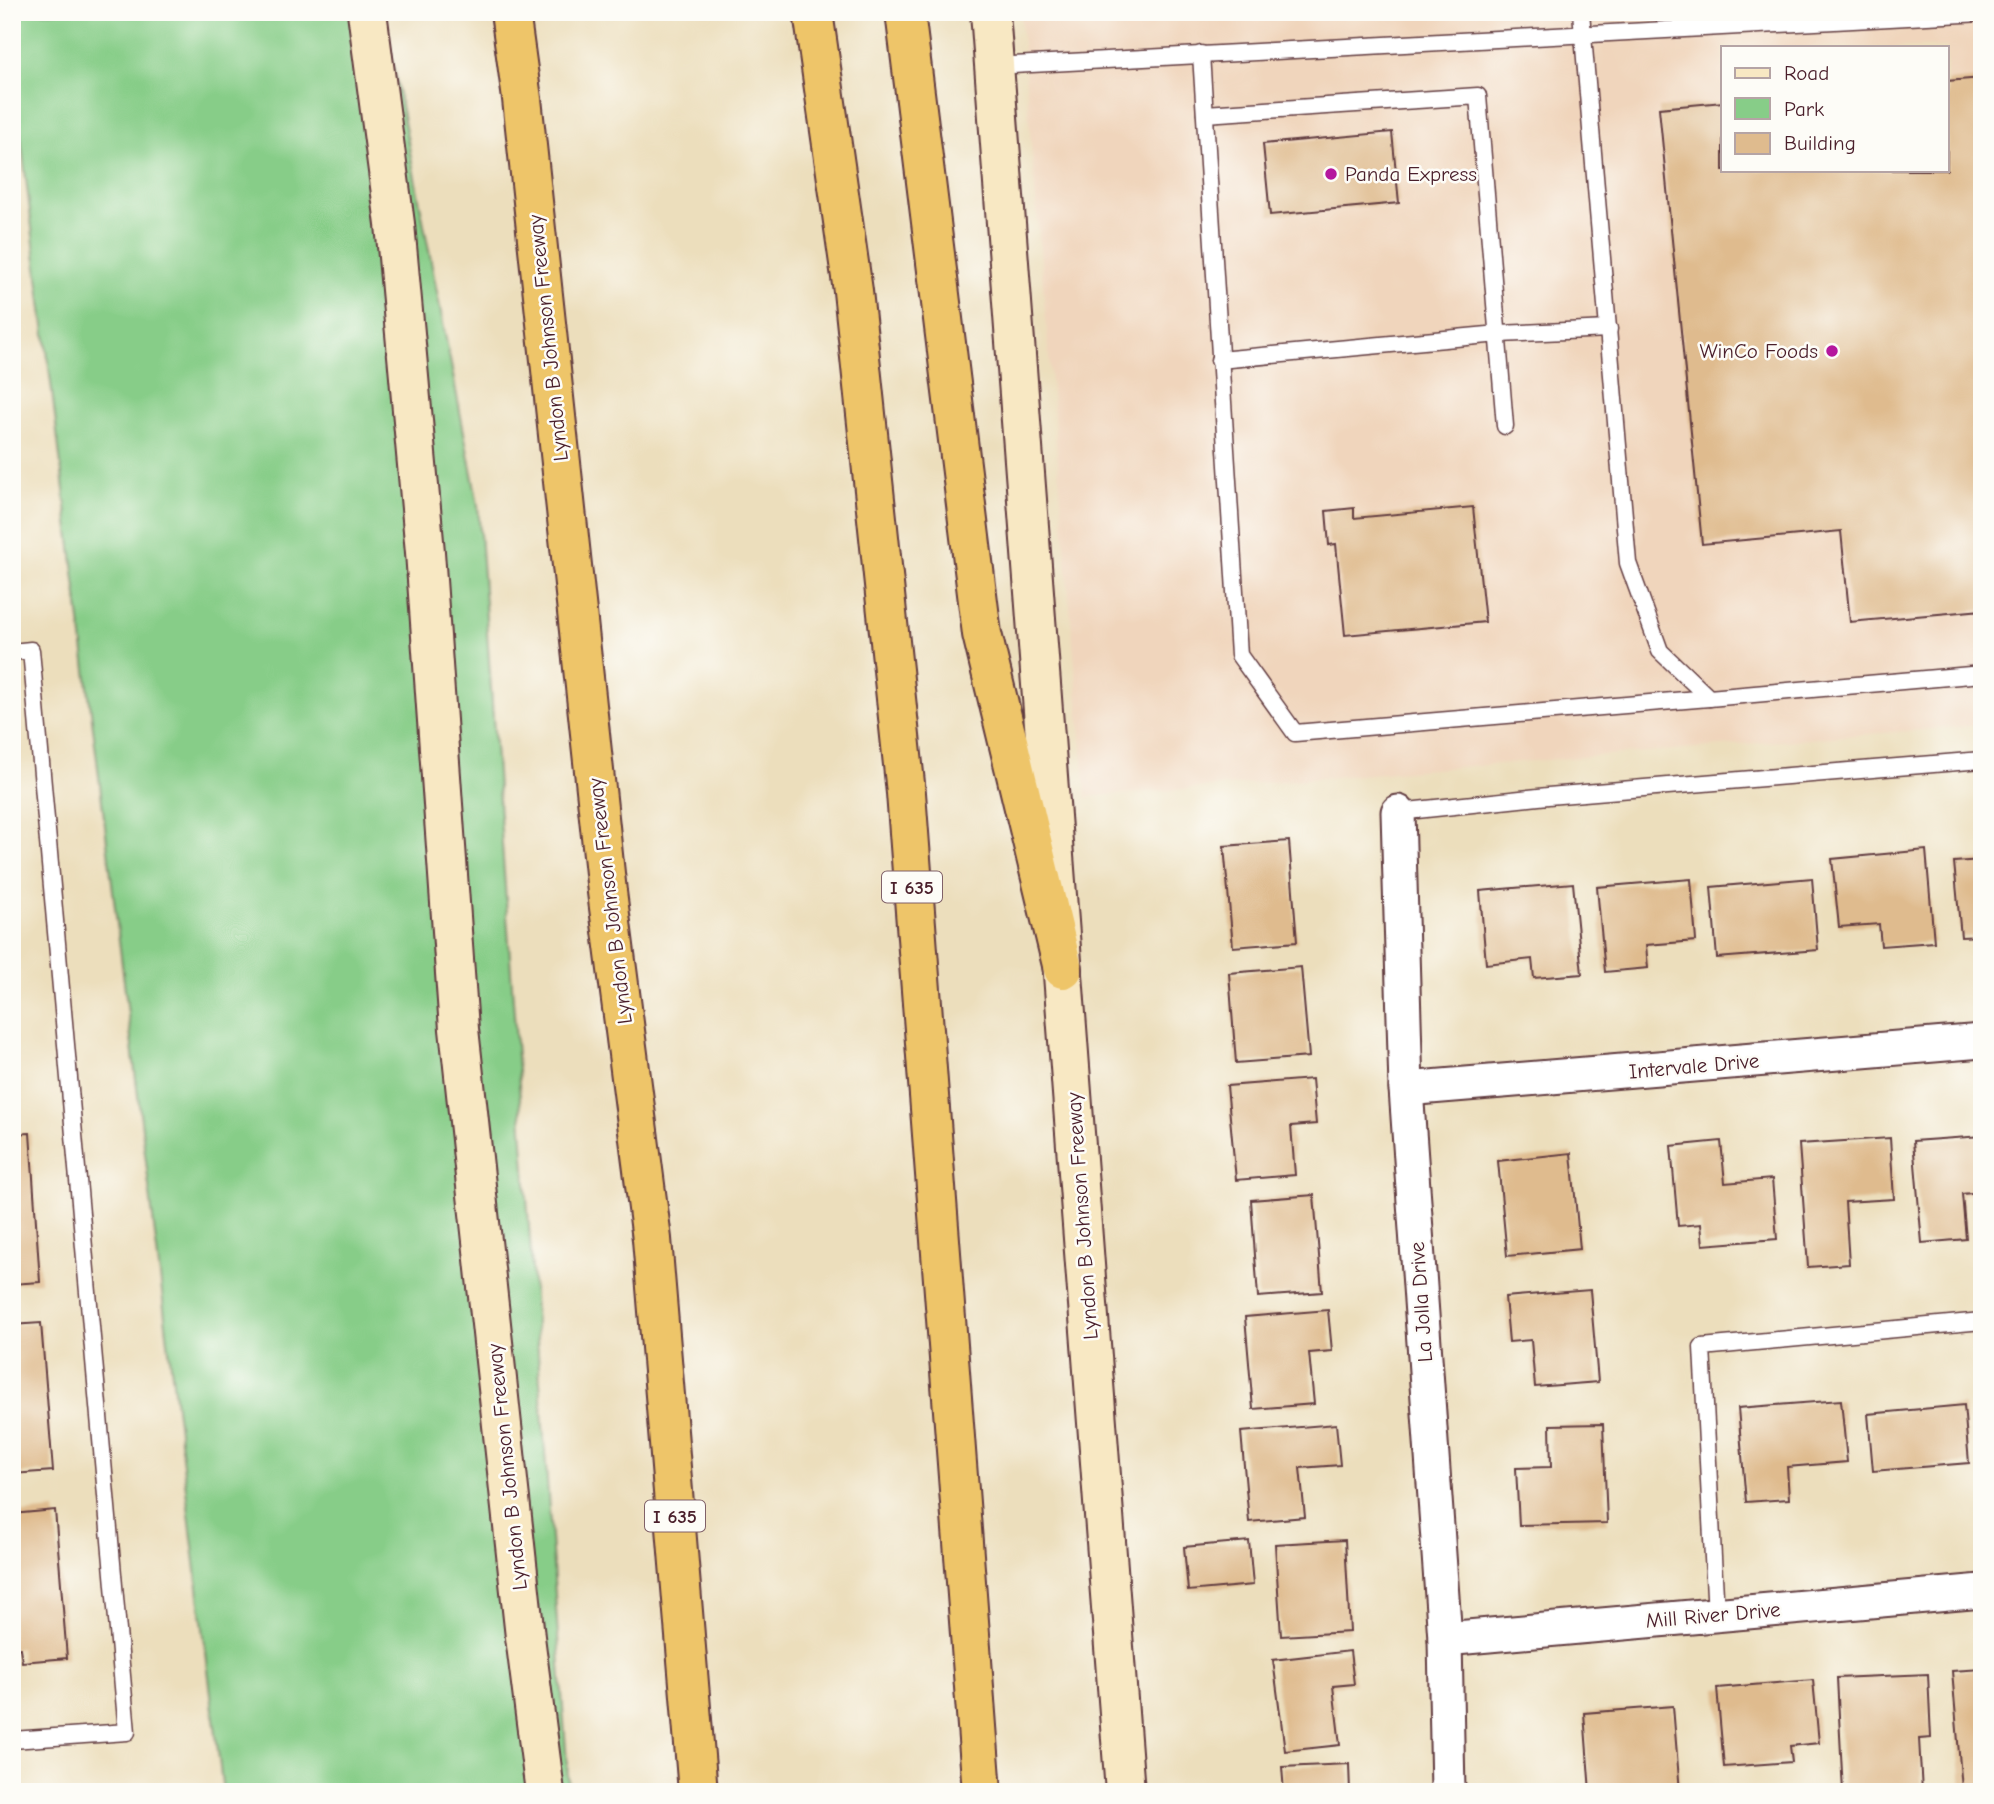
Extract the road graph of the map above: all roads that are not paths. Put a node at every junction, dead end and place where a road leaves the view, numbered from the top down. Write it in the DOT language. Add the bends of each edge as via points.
graph roads {
  1 [pos="366,12"];
  2 [pos="510,12"];
  3 [pos="813,12"];
  4 [pos="905,12"];
  5 [pos="990,12"];
  6 [pos="1581,12"];
  7 [pos="1982,13"];
  8 [pos="1951,14"];
  9 [pos="1827,17"];
  10 [pos="1709,20"];
  11 [pos="1584,35"];
  12 [pos="1201,54"];
  13 [pos="994,66"];
  14 [pos="1205,114"];
  15 [pos="1609,329"];
  16 [pos="1499,334"];
  17 [pos="1219,360"];
  18 [pos="1505,426"];
  19 [pos="12,652"];
  20 [pos="1982,674"];
  21 [pos="1709,698"];
  22 [pos="1982,760"];
  23 [pos="1398,812"];
  24 [pos="1063,969"];
  25 [pos="1982,1041"];
  26 [pos="1406,1089"];
  27 [pos="1982,1321"];
  28 [pos="1982,1591"];
  29 [pos="1716,1615"];
  30 [pos="1445,1639"];
  31 [pos="12,1740"];
  32 [pos="545,1792"];
  33 [pos="698,1792"];
  34 [pos="982,1792"];
  35 [pos="1125,1792"];
  36 [pos="1448,1792"];
  1 -- 32 [label="main road, Lyndon B Johnson Freeway" via="404,320 459,1029"];
  2 -- 33 [label="highway, Lyndon B Johnson Freeway / I 635" via="607,892 652,1239"];
  3 -- 34 [label="highway, I 635" via="853,292 906,793"];
  4 -- 24 [label="highway" via="982,634"];
  5 -- 13 [label="main road, Lyndon B Johnson Freeway"];
  6 -- 11 [label="lane"];
  7 -- 8 [label="lane"];
  8 -- 9 [label="lane"];
  9 -- 10 [label="lane"];
  10 -- 11 [label="lane"];
  11 -- 12 [label="lane"];
  11 -- 15 [label="lane"];
  12 -- 13 [label="lane"];
  12 -- 14 [label="lane"];
  13 -- 24 [label="main road, Lyndon B Johnson Freeway"];
  14 -- 16 [label="lane" via="1478,96"];
  14 -- 17 [label="lane"];
  15 -- 16 [label="lane"];
  15 -- 21 [label="lane" via="1628,564 1660,650"];
  16 -- 17 [label="lane"];
  16 -- 18 [label="lane"];
  17 -- 21 [label="lane" via="1239,655 1295,733"];
  19 -- 31 [label="lane" via="31,650 127,1732"];
  20 -- 21 [label="lane"];
  22 -- 23 [label="lane"];
  23 -- 26 [label="street, La Jolla Drive"];
  24 -- 35 [label="main road, Lyndon B Johnson Freeway"];
  25 -- 26 [label="street, Intervale Drive"];
  26 -- 30 [label="street, La Jolla Drive"];
  27 -- 29 [label="lane" via="1702,1347"];
  28 -- 29 [label="street, Mill River Drive"];
  29 -- 30 [label="street, Mill River Drive"];
  30 -- 36 [label="street, La Jolla Drive"];
}
